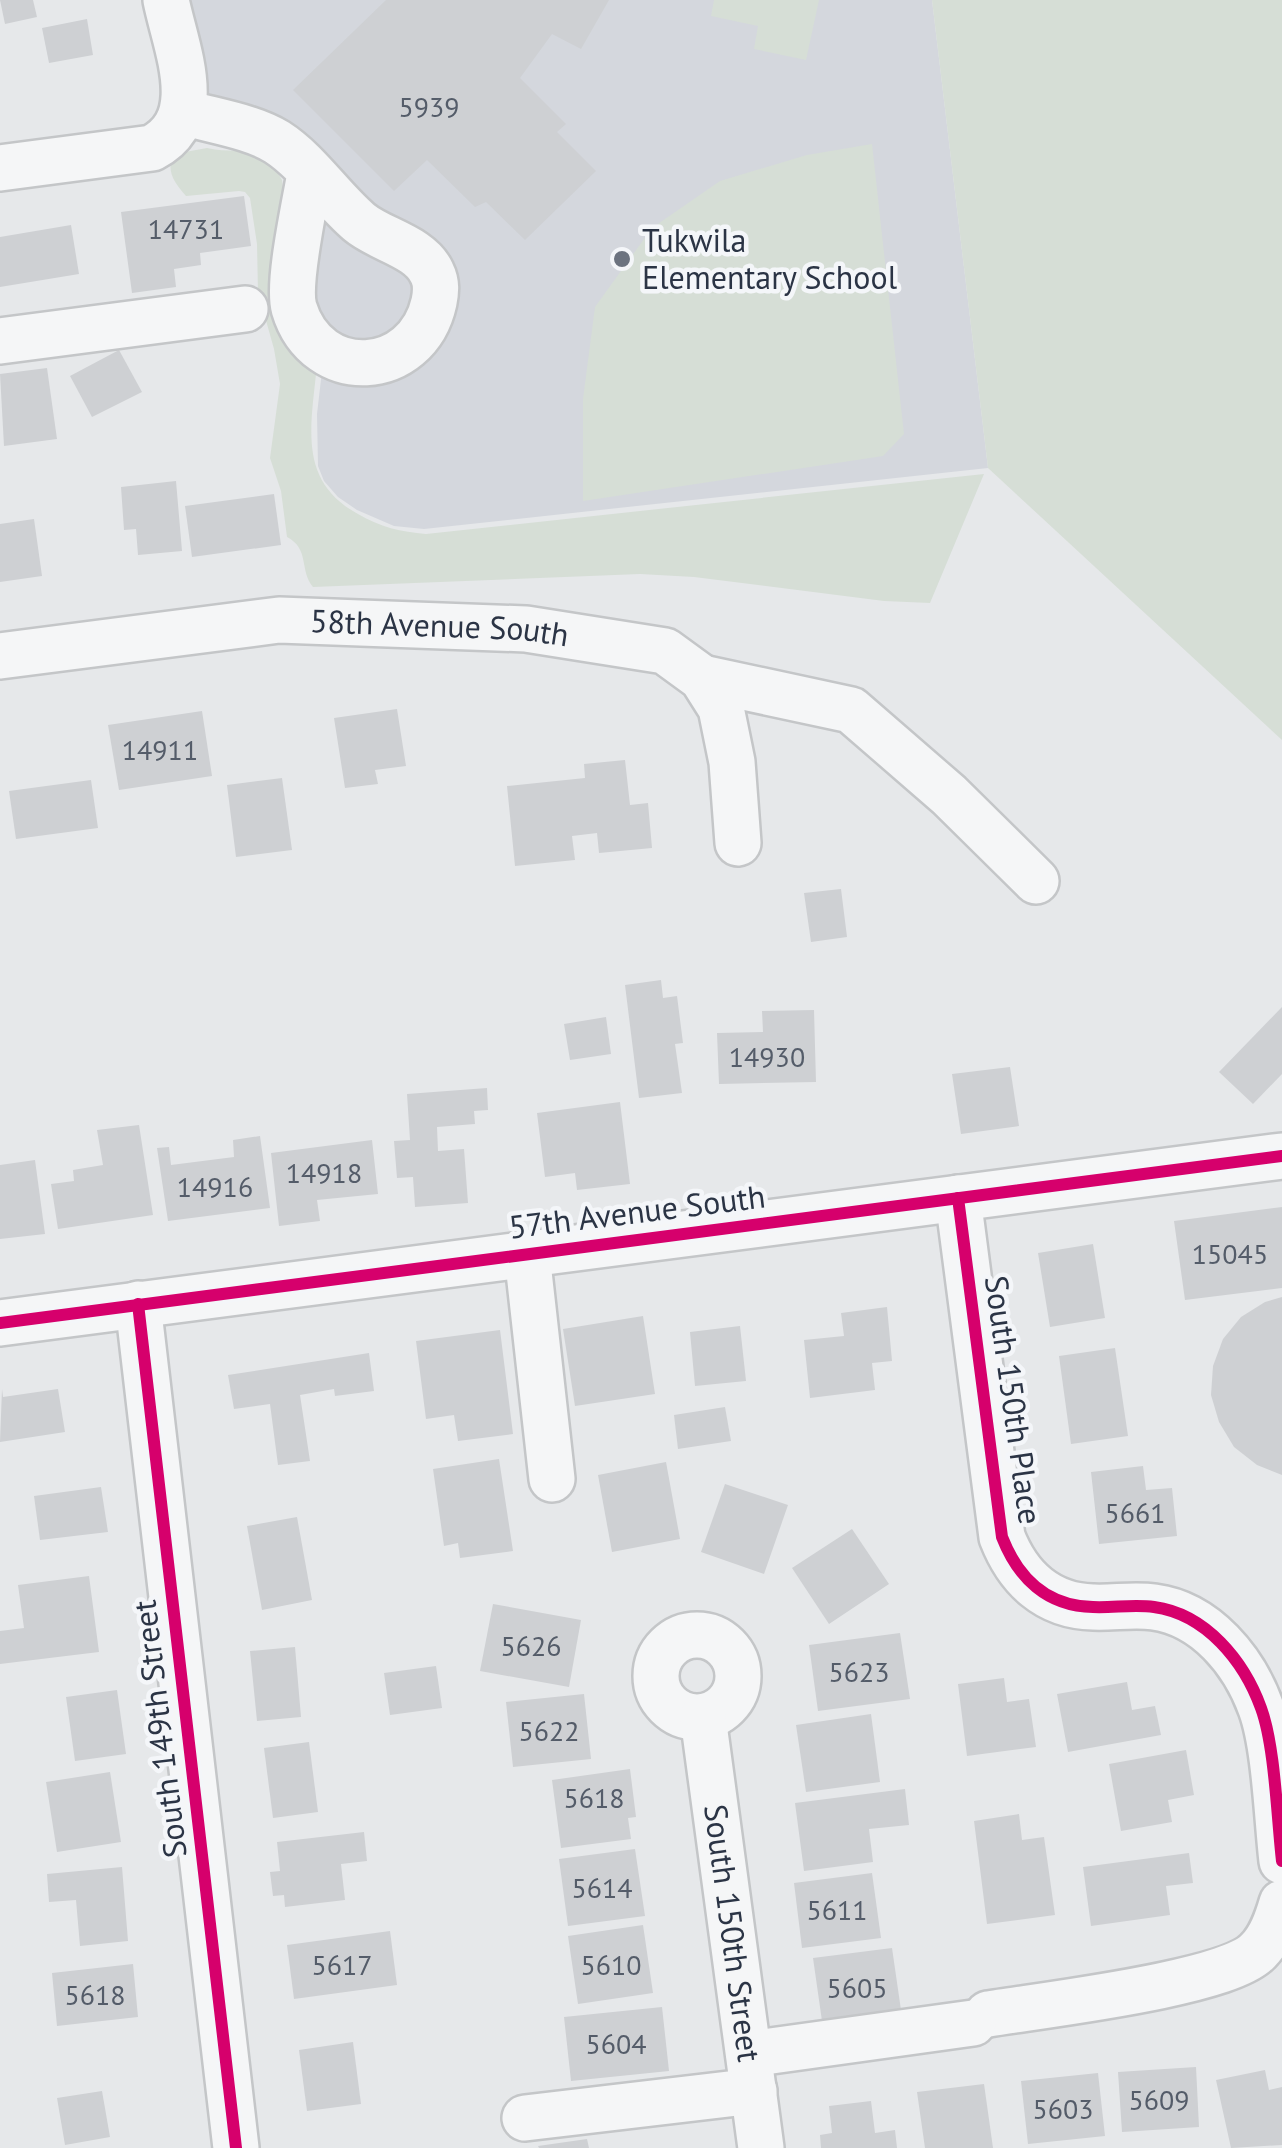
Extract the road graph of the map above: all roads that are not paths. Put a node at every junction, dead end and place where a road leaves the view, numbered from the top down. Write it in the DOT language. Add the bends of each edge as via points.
graph roads {
  1 [pos="166,0"];
  2 [pos="177,125"];
  3 [pos="0,168"];
  4 [pos="310,173"];
  5 [pos="245,309"];
  6 [pos="0,342"];
  7 [pos="0,656"];
  8 [pos="702,678"];
  9 [pos="738,843"];
  10 [pos="1036,880"];
  11 [pos="1282,1156"];
  12 [pos="958,1198"];
  13 [pos="527,1254"];
  14 [pos="138,1304"];
  15 [pos="0,1322"];
  16 [pos="552,1479"];
  17 [pos="703,1717"];
  18 [pos="1282,1861"];
  19 [pos="1282,1903"];
  20 [pos="751,2072"];
  21 [pos="525,2118"];
  22 [pos="236,2148"];
  23 [pos="762,2148"];
  1 -- 2 [label="street" via="185,88"];
  2 -- 3 [label="street" via="152,148"];
  2 -- 4 [label="street" via="263,136"];
  5 -- 6 [label="street"];
  7 -- 8 [label="street, 58th Avenue South" via="279,620 526,628 665,650"];
  8 -- 9 [label="street, 58th Avenue South" via="721,708"];
  8 -- 10 [label="street" via="851,710"];
  11 -- 12 [label="street, 57th Avenue South"];
  12 -- 13 [label="street, 57th Avenue South"];
  12 -- 18 [label="street, South 150th Place" via="1010,1558 1038,1590 1059,1602 1175,1611 1225,1646 1262,1711"];
  13 -- 14 [label="street, 57th Avenue South"];
  13 -- 16 [label="street"];
  14 -- 15 [label="street, 57th Avenue South"];
  14 -- 22 [label="street, South 149th Street"];
  17 -- 20 [label="street, South 150th Street"];
  19 -- 20 [label="street" via="1258,1951 1229,1969"];
  20 -- 21 [label="street"];
  20 -- 23 [label="street, South 150th Street"];
}
